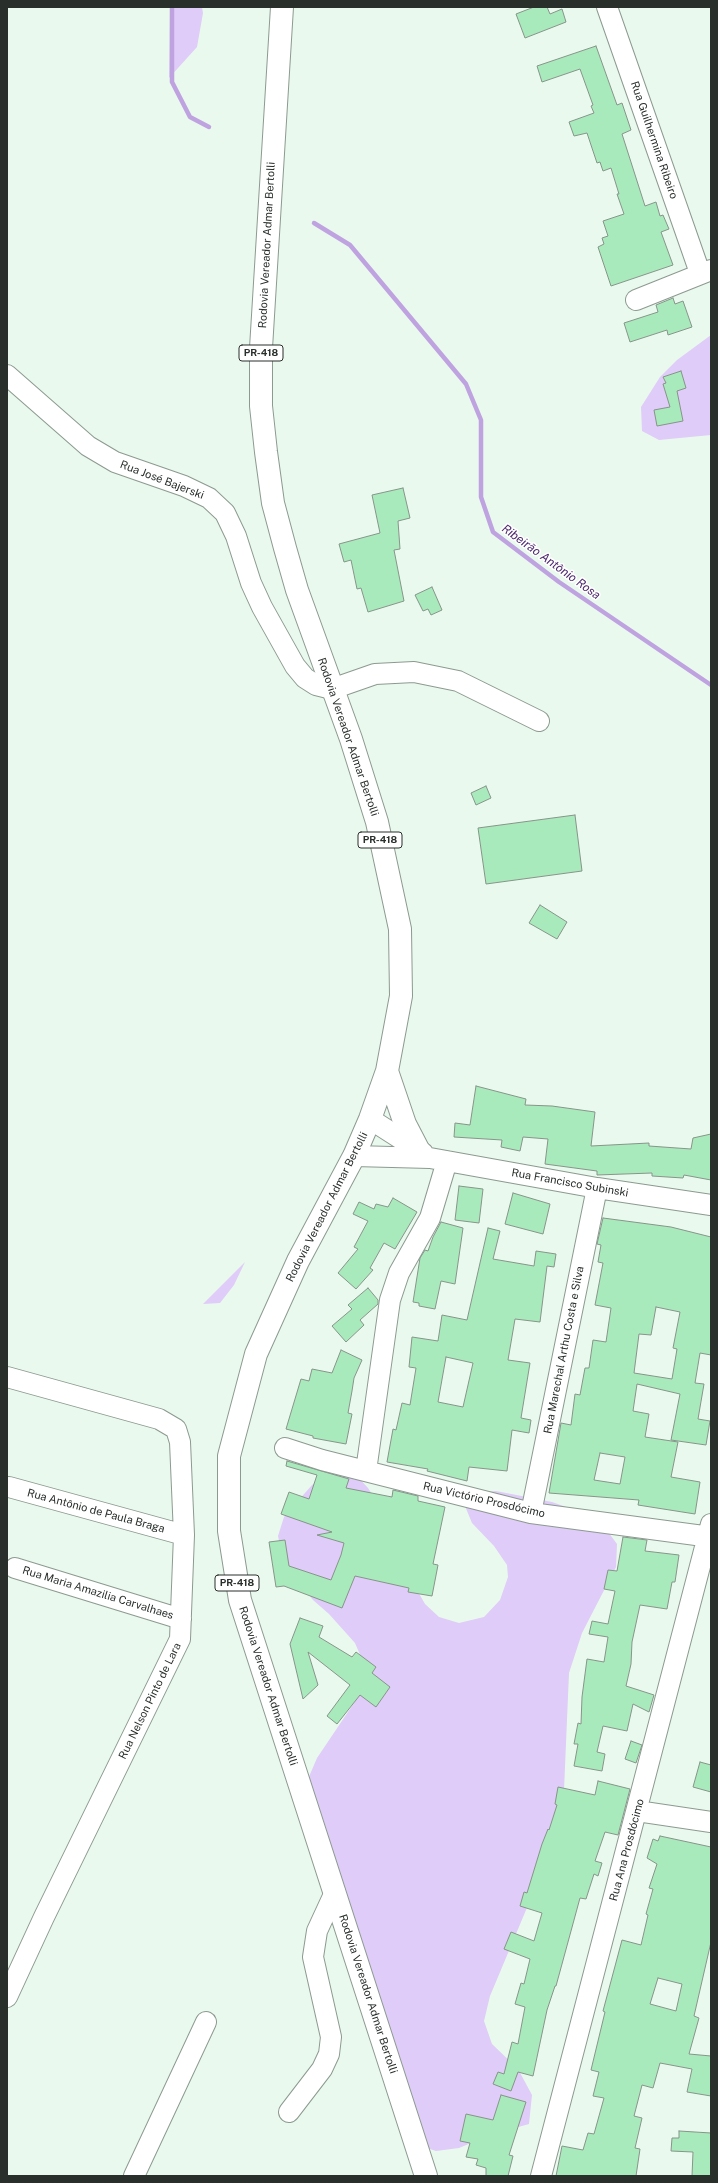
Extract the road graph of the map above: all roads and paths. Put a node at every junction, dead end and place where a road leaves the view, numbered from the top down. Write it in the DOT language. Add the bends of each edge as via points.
graph roads {
  1 [pos="282,7"];
  2 [pos="607,7"];
  3 [pos="706,272"];
  4 [pos="636,300"];
  5 [pos="7,375"];
  6 [pos="332,689"];
  7 [pos="539,722"];
  8 [pos="386,1071"];
  9 [pos="370,1119"];
  10 [pos="354,1156"];
  11 [pos="432,1157"];
  12 [pos="597,1188"];
  13 [pos="711,1205"];
  14 [pos="11,1378"];
  15 [pos="285,1448"];
  16 [pos="366,1471"];
  17 [pos="9,1487"];
  18 [pos="531,1513"];
  19 [pos="710,1533"];
  20 [pos="184,1535"];
  21 [pos="15,1568"];
  22 [pos="181,1619"];
  23 [pos="637,1811"];
  24 [pos="711,1822"];
  25 [pos="335,1892"];
  26 [pos="7,1997"];
  27 [pos="206,2022"];
  28 [pos="289,2112"];
  29 [pos="134,2176"];
  30 [pos="426,2176"];
  31 [pos="541,2176"];
  1 -- 6 [label="highway, Rodovia Vereador Admar Bertolli / PR-418" via="263,315 261,406 273,503 297,590"];
  2 -- 3 [label="street, Rua Guilhermina Ribeiro"];
  3 -- 4 [label="street"];
  5 -- 6 [label="street, Rua José Bajerski" via="88,446 116,462 203,495 220,508 236,536 251,583 262,607 295,666 316,686"];
  6 -- 7 [label="street" via="375,674 414,672 458,681"];
  6 -- 8 [label="highway, Rodovia Vereador Admar Bertolli / PR-418" via="351,739 376,822 400,929 401,996"];
  8 -- 9 [label="highway, Rodovia Vereador Admar Bertolli / PR-418"];
  8 -- 11 [label="highway" via="405,1124"];
  9 -- 10 [label="highway, Rodovia Vereador Admar Bertolli / PR-418"];
  9 -- 11 [label="street, Rua Francisco Subinski"];
  10 -- 11 [label="street, Rua Francisco Subinski"];
  10 -- 25 [label="highway, Rodovia Vereador Admar Bertolli / PR-418" via="298,1261 256,1354 229,1456 229,1531 240,1600"];
  11 -- 12 [label="street, Rua Francisco Subinski"];
  11 -- 16 [label="street" via="430,1218 399,1273 390,1300"];
  12 -- 13 [label="street, Rua Francisco Subinski"];
  12 -- 18 [label="street, Rua Marechal Arthu Costa e Silva"];
  14 -- 20 [label="street, Rua Nelson Pinto de Lara" via="159,1419 176,1429 180,1442"];
  15 -- 16 [label="street, Rua Victório Prosdócimo"];
  16 -- 18 [label="street, Rua Victório Prosdócimo"];
  17 -- 20 [label="street, Rua Antônio de Paula Braga"];
  18 -- 19 [label="street, Rua Victório Prosdócimo"];
  19 -- 23 [label="street, Rua Ana Prosdócimo"];
  20 -- 22 [label="street, Rua Nelson Pinto de Lara"];
  21 -- 22 [label="street, Rua Maria Amazilia Carvalhaes"];
  22 -- 26 [label="street, Rua Nelson Pinto de Lara" via="180,1639"];
  23 -- 24 [label="street"];
  23 -- 31 [label="street, Rua Ana Prosdócimo"];
  25 -- 28 [label="street" via="317,1931 313,1957 331,2037 329,2054 322,2069"];
  25 -- 30 [label="highway, Rodovia Vereador Admar Bertolli / PR-418"];
  27 -- 29 [label="street"];
}
